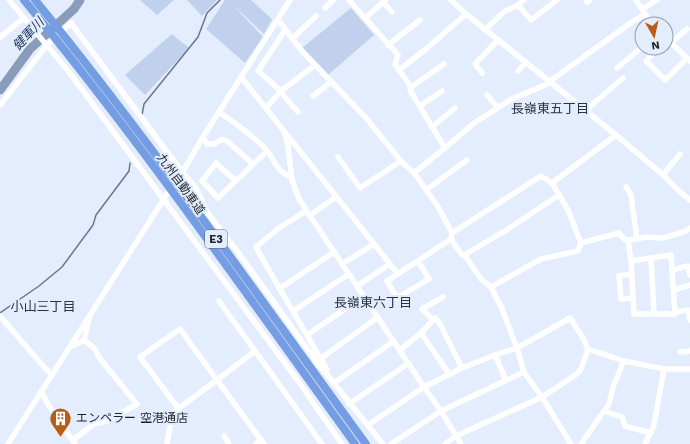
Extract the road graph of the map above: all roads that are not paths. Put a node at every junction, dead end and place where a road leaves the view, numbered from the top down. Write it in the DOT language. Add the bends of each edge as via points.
graph roads {
  1 [pos="9,0"];
  2 [pos="24,0"];
  3 [pos="35,0"];
  4 [pos="290,0"];
  5 [pos="333,0"];
  6 [pos="349,0"];
  7 [pos="451,0"];
  8 [pos="524,0"];
  9 [pos="557,0"];
  10 [pos="636,0"];
  11 [pos="657,0"];
  12 [pos="385,1"];
  13 [pos="518,5"];
  14 [pos="325,8"];
  15 [pos="643,11"];
  16 [pos="392,12"];
  17 [pos="466,14"];
  18 [pos="316,16"];
  19 [pos="646,16"];
  20 [pos="24,18"];
  21 [pos="365,18"];
  22 [pos="278,20"];
  23 [pos="420,20"];
  24 [pos="48,23"];
  25 [pos="687,29"];
  26 [pos="285,30"];
  27 [pos="485,30"];
  28 [pos="0,36"];
  29 [pos="674,36"];
  30 [pos="292,39"];
  31 [pos="498,40"];
  32 [pos="47,45"];
  33 [pos="388,45"];
  34 [pos="674,46"];
  35 [pos="634,54"];
  36 [pos="651,56"];
  37 [pos="688,59"];
  38 [pos="526,62"];
  39 [pos="444,64"];
  40 [pos="315,65"];
  41 [pos="617,68"];
  42 [pos="399,70"];
  43 [pos="518,71"];
  44 [pos="482,73"];
  45 [pos="241,77"];
  46 [pos="623,78"];
  47 [pos="331,82"];
  48 [pos="551,82"];
  49 [pos="410,88"];
  50 [pos="281,91"];
  51 [pos="442,91"];
  52 [pos="487,95"];
  53 [pos="314,96"];
  54 [pos="0,105"];
  55 [pos="420,106"];
  56 [pos="266,108"];
  57 [pos="455,108"];
  58 [pos="498,108"];
  59 [pos="586,110"];
  60 [pos="218,112"];
  61 [pos="298,112"];
  62 [pos="432,127"];
  63 [pos="284,132"];
  64 [pos="616,135"];
  65 [pos="203,137"];
  66 [pos="445,148"];
  67 [pos="267,151"];
  68 [pos="680,154"];
  69 [pos="338,157"];
  70 [pos="467,160"];
  71 [pos="401,161"];
  72 [pos="254,164"];
  73 [pos="182,172"];
  74 [pos="414,173"];
  75 [pos="663,175"];
  76 [pos="291,177"];
  77 [pos="179,178"];
  78 [pos="236,181"];
  79 [pos="552,183"];
  80 [pos="626,187"];
  81 [pos="426,190"];
  82 [pos="167,194"];
  83 [pos="559,195"];
  84 [pos="336,197"];
  85 [pos="162,199"];
  86 [pos="690,200"];
  87 [pos="308,214"];
  88 [pos="690,228"];
  89 [pos="452,236"];
  90 [pos="637,239"];
  91 [pos="628,240"];
  92 [pos="581,243"];
  93 [pos="374,244"];
  94 [pos="334,252"];
  95 [pos="464,255"];
  96 [pos="651,258"];
  97 [pos="418,261"];
  98 [pos="631,261"];
  99 [pos="342,264"];
  100 [pos="390,264"];
  101 [pos="672,270"];
  102 [pos="348,274"];
  103 [pos="398,274"];
  104 [pos="632,274"];
  105 [pos="690,275"];
  106 [pos="690,285"];
  107 [pos="357,286"];
  108 [pos="491,287"];
  109 [pos="279,289"];
  110 [pos="674,290"];
  111 [pos="364,296"];
  112 [pos="443,297"];
  113 [pos="633,298"];
  114 [pos="219,301"];
  115 [pos="293,311"];
  116 [pos="675,312"];
  117 [pos="654,314"];
  118 [pos="0,316"];
  119 [pos="88,316"];
  120 [pos="378,317"];
  121 [pos="433,320"];
  122 [pos="690,320"];
  123 [pos="421,333"];
  124 [pos="307,335"];
  125 [pos="84,340"];
  126 [pos="394,341"];
  127 [pos="69,347"];
  128 [pos="517,348"];
  129 [pos="588,349"];
  130 [pos="400,350"];
  131 [pos="255,351"];
  132 [pos="690,351"];
  133 [pos="680,352"];
  134 [pos="495,355"];
  135 [pos="320,359"];
  136 [pos="624,361"];
  137 [pos="409,363"];
  138 [pos="462,368"];
  139 [pos="664,369"];
  140 [pos="690,369"];
  141 [pos="524,372"];
  142 [pos="52,374"];
  143 [pos="449,374"];
  144 [pos="217,380"];
  145 [pos="506,380"];
  146 [pos="334,383"];
  147 [pos="424,387"];
  148 [pos="41,391"];
  149 [pos="542,397"];
  150 [pos="349,404"];
  151 [pos="178,408"];
  152 [pos="441,411"];
  153 [pos="604,411"];
  154 [pos="368,425"];
  155 [pos="651,433"];
  156 [pos="224,436"];
  157 [pos="456,436"];
  158 [pos="12,438"];
  159 [pos="74,442"];
  160 [pos="263,442"];
  161 [pos="8,444"];
  162 [pos="14,444"];
  163 [pos="167,444"];
  164 [pos="229,444"];
  165 [pos="256,444"];
  166 [pos="322,444"];
  167 [pos="342,444"];
  168 [pos="355,444"];
  169 [pos="366,444"];
  170 [pos="383,444"];
  171 [pos="391,444"];
  172 [pos="445,444"];
  173 [pos="460,444"];
  174 [pos="571,444"];
  175 [pos="581,444"];
  176 [pos="645,444"];
  1 -- 20 [label="street"];
  2 -- 24 [label="highway, 九州自動車道 / E3"];
  3 -- 24 [label="highway, 九州自動車道 / E3"];
  4 -- 22 [label="street"];
  5 -- 14 [label="street"];
  6 -- 21 [label="street"];
  7 -- 17 [label="street"];
  8 -- 13 [label="street"];
  9 -- 13 [label="street" via="531,20"];
  10 -- 15 [label="street"];
  11 -- 15 [label="street"];
  12 -- 16 [label="street"];
  12 -- 21 [label="street"];
  13 -- 27 [label="street" via="505,11"];
  15 -- 19 [label="street"];
  15 -- 48 [label="street"];
  17 -- 27 [label="street"];
  17 -- 42 [label="street"];
  18 -- 30 [label="street"];
  20 -- 28 [label="street"];
  20 -- 32 [label="street"];
  21 -- 33 [label="street"];
  22 -- 26 [label="street"];
  22 -- 45 [label="street"];
  23 -- 33 [label="street"];
  24 -- 168 [label="highway, 九州自動車道 / E3" via="57,41 141,150"];
  24 -- 169 [label="highway, 九州自動車道 / E3" via="64,36 172,175"];
  25 -- 29 [label="street"];
  26 -- 30 [label="street"];
  26 -- 50 [label="street" via="258,71"];
  27 -- 31 [label="street"];
  30 -- 40 [label="street"];
  31 -- 38 [label="street"];
  31 -- 44 [label="street" via="475,64"];
  32 -- 54 [label="street"];
  32 -- 73 [label="street" via="71,23"];
  32 -- 85 [label="street"];
  33 -- 42 [label="street" via="398,55 395,64"];
  34 -- 37 [label="street"];
  35 -- 41 [label="street"];
  36 -- 37 [label="street" via="646,61 665,80"];
  38 -- 43 [label="street"];
  38 -- 48 [label="street"];
  39 -- 49 [label="street"];
  40 -- 47 [label="street"];
  40 -- 50 [label="street"];
  42 -- 49 [label="street"];
  45 -- 56 [label="street"];
  45 -- 60 [label="street"];
  46 -- 59 [label="street"];
  47 -- 53 [label="street"];
  47 -- 71 [label="street" via="366,118"];
  48 -- 58 [label="street"];
  48 -- 59 [label="street"];
  49 -- 55 [label="street"];
  50 -- 56 [label="street"];
  50 -- 61 [label="street"];
  51 -- 55 [label="street"];
  52 -- 58 [label="street"];
  55 -- 62 [label="street"];
  56 -- 63 [label="street"];
  57 -- 62 [label="street"];
  58 -- 66 [label="street" via="474,123"];
  59 -- 64 [label="street"];
  60 -- 65 [label="street"];
  60 -- 67 [label="street" via="246,131"];
  62 -- 66 [label="street"];
  63 -- 76 [label="street"];
  63 -- 84 [label="street"];
  64 -- 75 [label="street"];
  64 -- 79 [label="street"];
  65 -- 72 [label="street" via="207,144 214,144 222,139 227,141"];
  65 -- 73 [label="street"];
  66 -- 74 [label="street"];
  67 -- 72 [label="street"];
  67 -- 76 [label="street" via="275,165"];
  68 -- 75 [label="street"];
  69 -- 71 [label="street" via="360,188"];
  70 -- 81 [label="street"];
  71 -- 74 [label="street"];
  72 -- 78 [label="street"];
  73 -- 77 [label="street"];
  73 -- 146 [label="street" via="196,188 207,212"];
  74 -- 81 [label="street"];
  75 -- 86 [label="street"];
  76 -- 87 [label="street" via="298,199"];
  78 -- 78 [label="street" via="218,198 202,181 216,163"];
  79 -- 83 [label="street"];
  79 -- 89 [label="street" via="541,176"];
  80 -- 90 [label="street" via="631,195"];
  81 -- 89 [label="street" via="437,205"];
  82 -- 85 [label="street"];
  83 -- 92 [label="street"];
  83 -- 95 [label="street"];
  84 -- 87 [label="street"];
  84 -- 93 [label="street"];
  85 -- 119 [label="street"];
  85 -- 167 [label="street" via="296,378"];
  87 -- 94 [label="street"];
  87 -- 109 [label="street" via="279,228 256,247"];
  88 -- 90 [label="street" via="662,238"];
  89 -- 95 [label="street" via="461,254"];
  89 -- 97 [label="street"];
  90 -- 91 [label="street"];
  91 -- 92 [label="street" via="619,233"];
  91 -- 98 [label="street"];
  92 -- 108 [label="street" via="578,251 541,259"];
  93 -- 99 [label="street"];
  93 -- 100 [label="street"];
  94 -- 99 [label="street"];
  94 -- 109 [label="street"];
  95 -- 108 [label="street" via="480,279"];
  96 -- 98 [label="street"];
  96 -- 101 [label="street" via="672,255"];
  96 -- 117 [label="street"];
  97 -- 103 [label="street"];
  97 -- 103 [label="street" via="429,279 397,298 387,282"];
  98 -- 104 [label="street"];
  99 -- 102 [label="street"];
  100 -- 103 [label="street"];
  100 -- 107 [label="street"];
  101 -- 105 [label="street" via="688,266"];
  101 -- 110 [label="street"];
  102 -- 107 [label="street"];
  102 -- 115 [label="street"];
  104 -- 113 [label="street"];
  104 -- 113 [label="street" via="619,276 621,299"];
  106 -- 110 [label="street"];
  107 -- 111 [label="street"];
  108 -- 128 [label="street"];
  109 -- 115 [label="street"];
  110 -- 116 [label="street"];
  111 -- 120 [label="street"];
  111 -- 124 [label="street"];
  112 -- 121 [label="street" via="422,309"];
  113 -- 117 [label="street" via="634,314"];
  114 -- 131 [label="street"];
  115 -- 124 [label="street"];
  116 -- 117 [label="street"];
  116 -- 122 [label="street" via="688,310"];
  118 -- 142 [label="street"];
  119 -- 125 [label="street"];
  119 -- 127 [label="street"];
  120 -- 126 [label="street"];
  120 -- 135 [label="street"];
  121 -- 123 [label="street"];
  121 -- 138 [label="street" via="435,318 440,324"];
  123 -- 130 [label="street"];
  123 -- 143 [label="street"];
  124 -- 135 [label="street"];
  125 -- 127 [label="street"];
  125 -- 159 [label="street" via="94,348 137,404 107,421 94,424"];
  126 -- 130 [label="street"];
  126 -- 146 [label="street"];
  127 -- 142 [label="street"];
  128 -- 129 [label="street" via="570,318"];
  128 -- 134 [label="street"];
  128 -- 141 [label="street"];
  129 -- 136 [label="street"];
  129 -- 149 [label="street" via="578,373"];
  130 -- 137 [label="street"];
  131 -- 144 [label="street"];
  131 -- 166 [label="street"];
  132 -- 133 [label="street"];
  134 -- 138 [label="street"];
  134 -- 145 [label="street"];
  135 -- 146 [label="street"];
  136 -- 139 [label="street"];
  136 -- 153 [label="street" via="609,404"];
  137 -- 147 [label="street"];
  137 -- 150 [label="street"];
  138 -- 143 [label="street"];
  139 -- 140 [label="street"];
  139 -- 155 [label="street"];
  141 -- 145 [label="street"];
  141 -- 149 [label="street"];
  142 -- 148 [label="street"];
  143 -- 147 [label="street"];
  144 -- 151 [label="street"];
  144 -- 151 [label="street" via="180,329 140,357"];
  144 -- 160 [label="street"];
  145 -- 152 [label="street"];
  146 -- 150 [label="street"];
  147 -- 152 [label="street"];
  147 -- 154 [label="street"];
  148 -- 158 [label="street"];
  148 -- 159 [label="street"];
  149 -- 157 [label="street"];
  149 -- 174 [label="street"];
  150 -- 154 [label="street"];
  151 -- 163 [label="street" via="170,426"];
  152 -- 157 [label="street"];
  152 -- 171 [label="street"];
  153 -- 155 [label="street" via="622,417 625,426"];
  153 -- 175 [label="street"];
  154 -- 170 [label="street"];
  155 -- 176 [label="street"];
  156 -- 164 [label="street"];
  157 -- 172 [label="street"];
  157 -- 173 [label="street"];
  158 -- 161 [label="street"];
  158 -- 162 [label="street"];
  160 -- 165 [label="street"];
}
